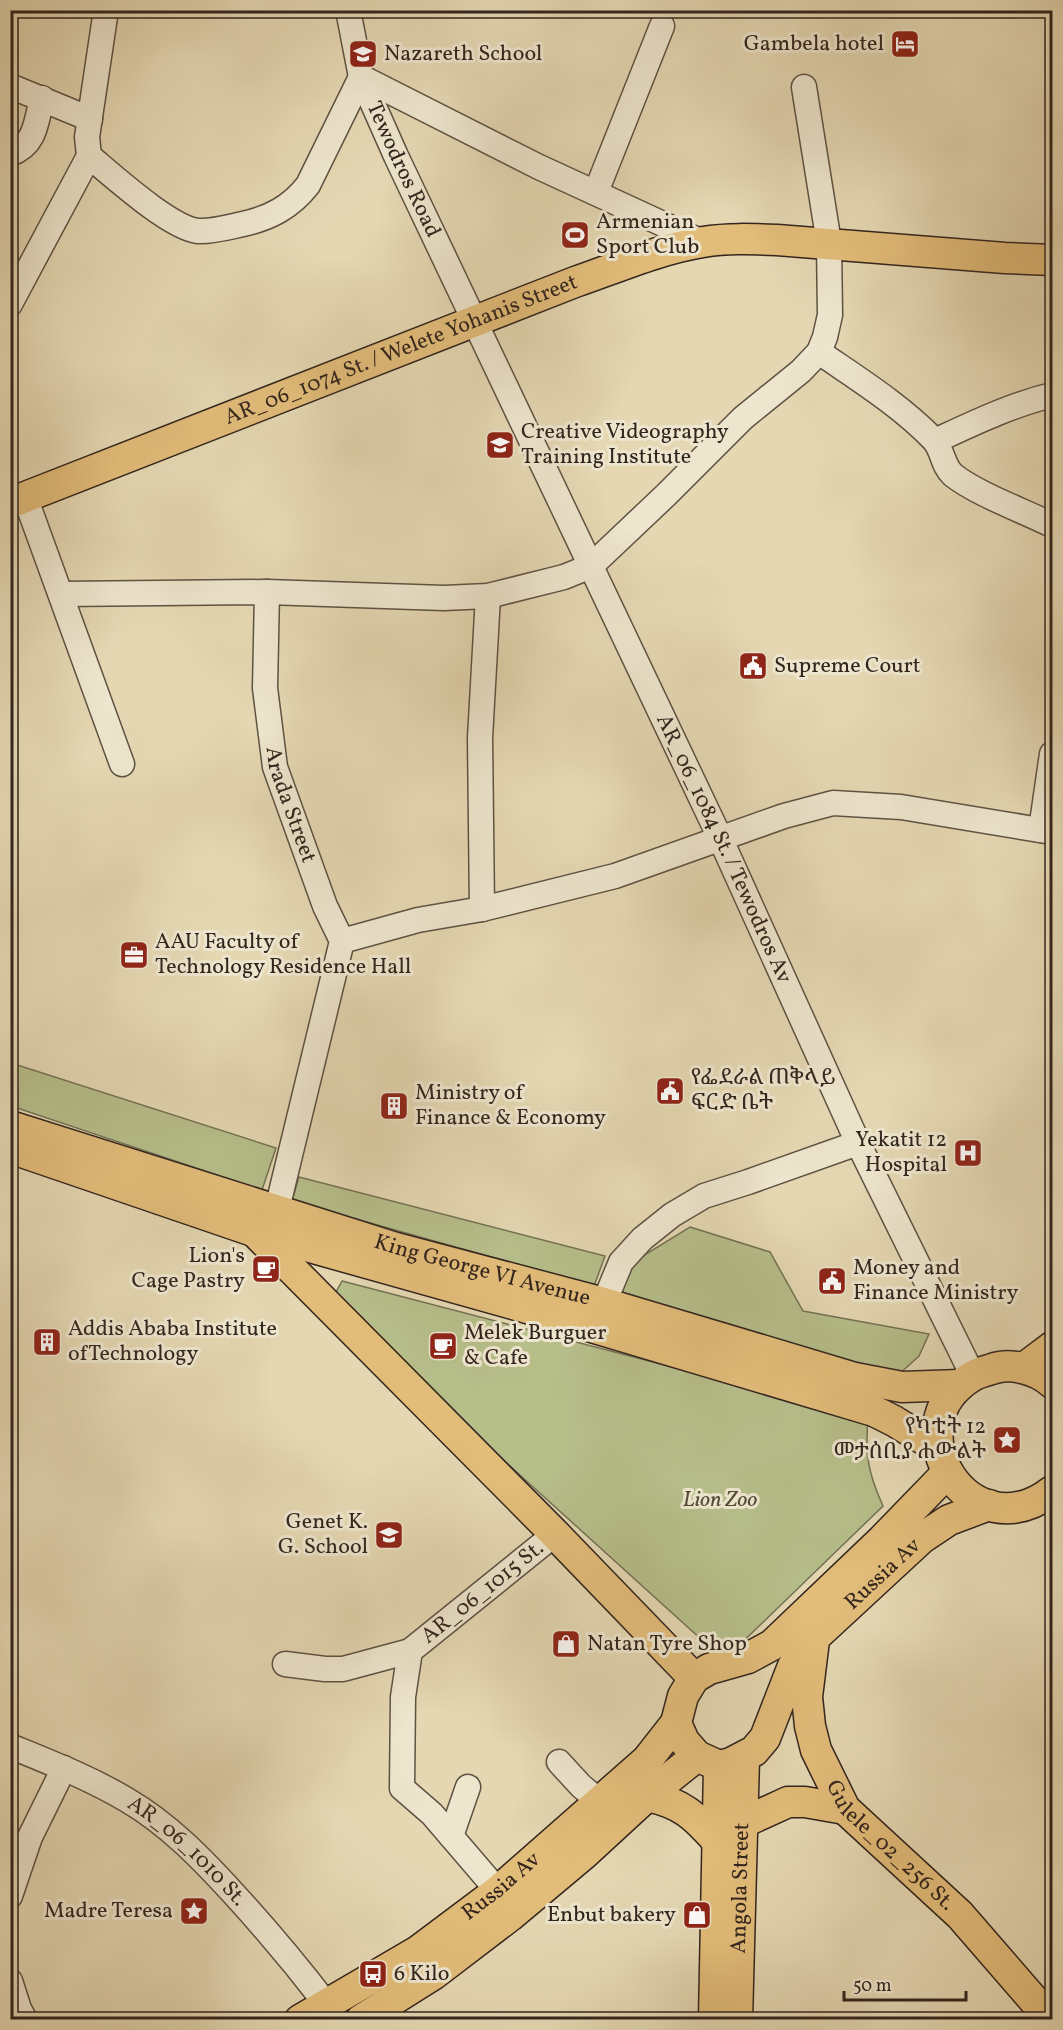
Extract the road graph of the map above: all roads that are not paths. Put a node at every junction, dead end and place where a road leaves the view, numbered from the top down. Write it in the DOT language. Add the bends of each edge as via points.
graph roads {
  1 [pos="106,10"];
  2 [pos="348,10"];
  3 [pos="662,26"];
  4 [pos="361,77"];
  5 [pos="10,86"];
  6 [pos="804,87"];
  7 [pos="42,98"];
  8 [pos="90,119"];
  9 [pos="10,154"];
  10 [pos="88,156"];
  11 [pos="596,192"];
  12 [pos="702,242"];
  13 [pos="829,243"];
  14 [pos="1053,260"];
  15 [pos="10,304"];
  16 [pos="475,321"];
  17 [pos="819,352"];
  18 [pos="1053,395"];
  19 [pos="935,441"];
  20 [pos="18,500"];
  21 [pos="1053,525"];
  22 [pos="591,566"];
  23 [pos="267,592"];
  24 [pos="61,594"];
  25 [pos="488,596"];
  26 [pos="1053,754"];
  27 [pos="122,764"];
  28 [pos="1047,831"];
  29 [pos="721,840"];
  30 [pos="482,909"];
  31 [pos="342,941"];
  32 [pos="10,1126"];
  33 [pos="858,1143"];
  34 [pos="10,1148"];
  35 [pos="243,1198"];
  36 [pos="277,1209"];
  37 [pos="254,1231"];
  38 [pos="539,1299"];
  39 [pos="604,1303"];
  40 [pos="1053,1347"];
  41 [pos="1024,1368"];
  42 [pos="966,1381"];
  43 [pos="1053,1383"];
  44 [pos="943,1460"];
  45 [pos="1052,1492"];
  46 [pos="989,1505"];
  47 [pos="555,1534"];
  48 [pos="814,1637"];
  49 [pos="410,1651"];
  50 [pos="285,1664"];
  51 [pos="694,1678"];
  52 [pos="676,1724"];
  53 [pos="10,1746"];
  54 [pos="720,1760"];
  55 [pos="559,1762"];
  56 [pos="64,1768"];
  57 [pos="468,1787"];
  58 [pos="647,1796"];
  59 [pos="600,1802"];
  60 [pos="845,1809"];
  61 [pos="742,1823"];
  62 [pos="451,1836"];
  63 [pos="718,1842"];
  64 [pos="498,1891"];
  65 [pos="10,1896"];
  66 [pos="426,1962"];
  67 [pos="10,1981"];
  68 [pos="327,2005"];
  69 [pos="25,2019"];
  70 [pos="300,2019"];
  71 [pos="361,2019"];
  72 [pos="714,2019"];
  73 [pos="737,2019"];
  74 [pos="1051,2019"];
  1 -- 8 [label="street"];
  2 -- 4 [label="street, Tewodros Road"];
  3 -- 11 [label="street"];
  4 -- 10 [label="street" via="308,185 279,212 256,221 198,231 183,227"];
  4 -- 11 [label="street"];
  4 -- 16 [label="street, Tewodros Road"];
  5 -- 7 [label="street"];
  6 -- 13 [label="street"];
  7 -- 8 [label="street"];
  7 -- 9 [label="street" via="28,144"];
  8 -- 10 [label="street"];
  10 -- 15 [label="street"];
  11 -- 12 [label="street"];
  12 -- 13 [label="main road, AR_06_1074 St. / Welete Yohanis Street" via="741,239"];
  12 -- 16 [label="main road, AR_06_1074 St. / Welete Yohanis Street" via="575,282"];
  13 -- 14 [label="main road, AR_06_1074 St. / Welete Yohanis Street"];
  13 -- 17 [label="street" via="830,315"];
  16 -- 20 [label="main road, AR_06_1074 St. / Welete Yohanis Street"];
  16 -- 22 [label="street, AR_06_1084 St. / Tewodros Av"];
  17 -- 19 [label="street" via="873,389"];
  17 -- 22 [label="street" via="742,418"];
  18 -- 19 [label="street" via="997,412"];
  19 -- 21 [label="street" via="952,474"];
  20 -- 24 [label="street"];
  22 -- 25 [label="street" via="564,577"];
  22 -- 29 [label="street, AR_06_1084 St. / Tewodros Av"];
  23 -- 24 [label="street"];
  23 -- 25 [label="street"];
  23 -- 31 [label="street, Arada Street" via="265,688 275,767 325,906"];
  24 -- 27 [label="street"];
  25 -- 30 [label="street" via="480,738"];
  26 -- 28 [label="street"];
  28 -- 29 [label="street" via="901,807 833,803 784,816"];
  29 -- 30 [label="street" via="615,876"];
  29 -- 33 [label="street, AR_06_1084 St. / Tewodros Av"];
  30 -- 31 [label="street" via="418,920"];
  31 -- 36 [label="street"];
  32 -- 35 [label="main road, King George VI Avenue"];
  33 -- 39 [label="street" via="704,1196 672,1215 621,1262"];
  33 -- 42 [label="street, AR_06_1084 St. / Tewodros Av"];
  34 -- 37 [label="main road, King George VI Avenue"];
  35 -- 36 [label="main road, King George VI Avenue"];
  35 -- 37 [label="main road"];
  36 -- 38 [label="main road, King George VI Avenue"];
  37 -- 38 [label="main road, King George VI Avenue"];
  37 -- 47 [label="main road"];
  38 -- 39 [label="main road, King George VI Avenue"];
  38 -- 44 [label="main road, King George VI Avenue" via="874,1411 894,1421"];
  39 -- 42 [label="main road, King George VI Avenue" via="877,1384 902,1387"];
  40 -- 41 [label="main road"];
  41 -- 42 [label="main road, King George VI Avenue" via="998,1367"];
  41 -- 43 [label="main road"];
  42 -- 44 [label="main road" via="942,1414 939,1425"];
  44 -- 46 [label="main road, King George VI Avenue" via="965,1493"];
  44 -- 51 [label="main road, Russia Av" via="882,1540 772,1645"];
  45 -- 46 [label="main road" via="1022,1506"];
  46 -- 48 [label="main road, Russia Av" via="949,1520 922,1538"];
  47 -- 49 [label="street, AR_06_1015 St."];
  47 -- 51 [label="main road"];
  48 -- 54 [label="main road, Russia Av" via="793,1666 765,1738 754,1751"];
  48 -- 60 [label="main road, Gulele_02_256 St." via="807,1697 810,1726 816,1750"];
  49 -- 50 [label="street, AR_06_1015 St." via="343,1669"];
  49 -- 62 [label="street, AR_06_1015 St." via="403,1697 402,1788"];
  51 -- 52 [label="main road" via="683,1696"];
  52 -- 54 [label="main road" via="684,1741"];
  52 -- 59 [label="main road, Russia Av" via="647,1760"];
  53 -- 56 [label="street, AR_06_1010 St."];
  54 -- 58 [label="main road, Russia Av"];
  54 -- 61 [label="main road, Angola Street"];
  54 -- 63 [label="main road"];
  55 -- 59 [label="street"];
  56 -- 65 [label="street" via="30,1838"];
  56 -- 68 [label="street, AR_06_1010 St." via="127,1800 195,1851"];
  57 -- 62 [label="street"];
  58 -- 63 [label="main road" via="676,1804 695,1816"];
  58 -- 66 [label="main road, Russia Av" via="510,1916"];
  59 -- 64 [label="main road, Russia Av"];
  60 -- 61 [label="main road" via="788,1802"];
  60 -- 74 [label="main road, Gulele_02_256 St." via="960,1916"];
  61 -- 73 [label="main road, Angola Street"];
  62 -- 64 [label="street, AR_06_1015 St."];
  63 -- 72 [label="main road"];
  64 -- 66 [label="main road, Russia Av"];
  66 -- 68 [label="main road, Russia Av"];
  66 -- 71 [label="main road, Russia Av"];
  67 -- 69 [label="street"];
  68 -- 70 [label="main road, Russia Av"];
}
